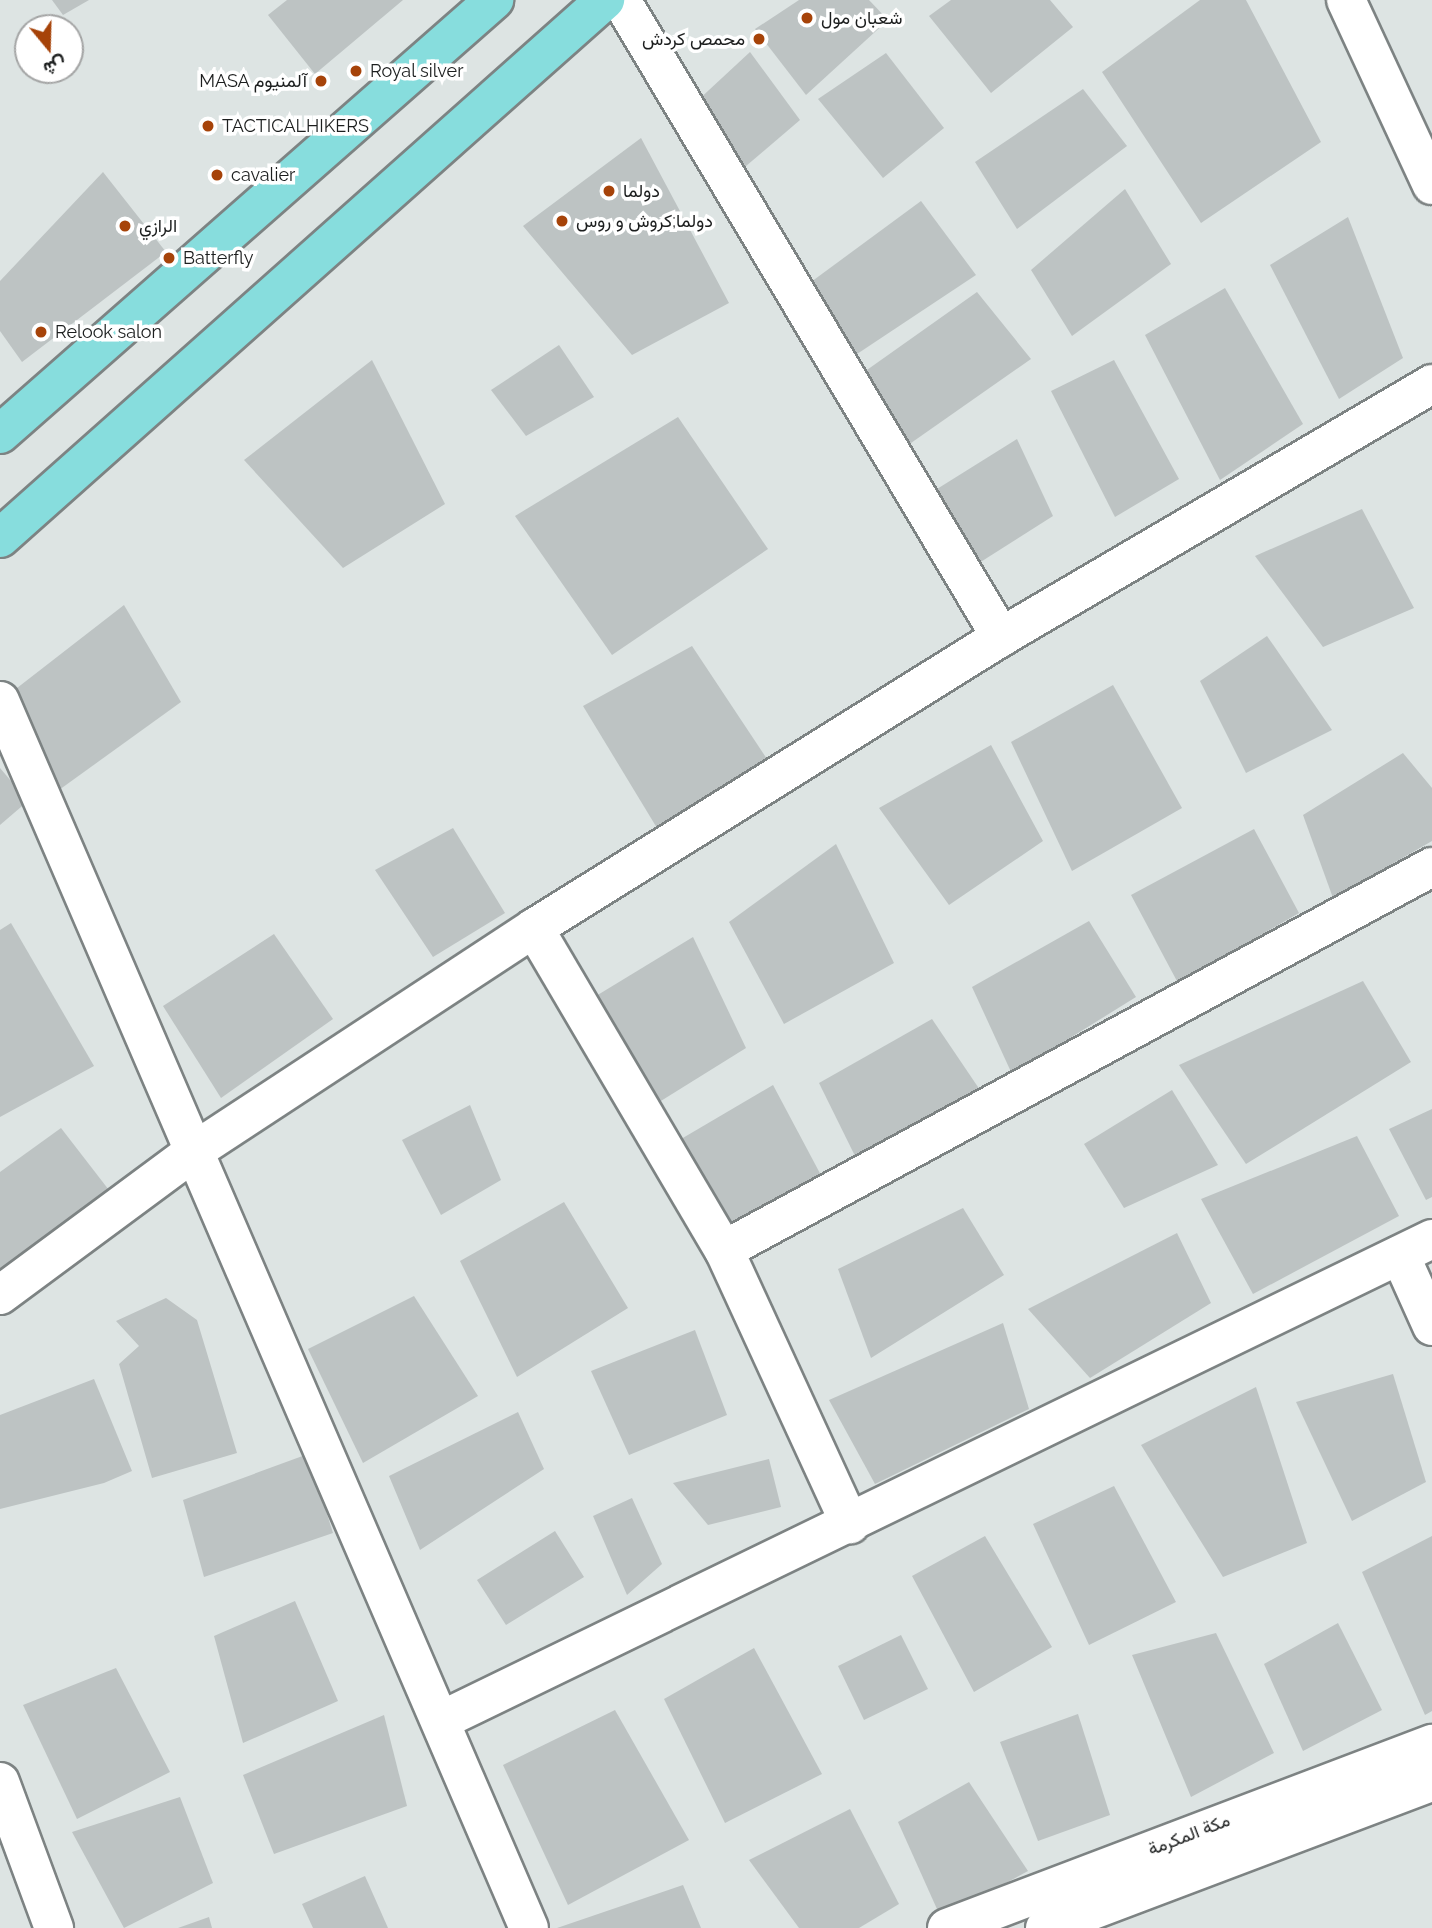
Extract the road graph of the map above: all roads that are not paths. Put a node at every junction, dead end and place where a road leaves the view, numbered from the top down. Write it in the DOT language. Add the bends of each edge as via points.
graph roads {
  1 [pos="494,0"];
  2 [pos="605,0"];
  3 [pos="621,0"];
  4 [pos="1346,0"];
  5 [pos="1432,186"];
  6 [pos="1432,384"];
  7 [pos="0,434"];
  8 [pos="0,538"];
  9 [pos="1001,637"];
  10 [pos="0,701"];
  11 [pos="1432,867"];
  12 [pos="534,928"];
  13 [pos="196,1150"];
  14 [pos="1416,1247"];
  15 [pos="724,1250"];
  16 [pos="0,1296"];
  17 [pos="1432,1326"];
  18 [pos="850,1524"];
  19 [pos="442,1720"];
  20 [pos="1432,1744"];
  21 [pos="0,1782"];
  22 [pos="1432,1782"];
  23 [pos="1063,1914"];
  24 [pos="54,1928"];
  25 [pos="529,1928"];
  26 [pos="947,1928"];
  1 -- 7 [label="main road"];
  2 -- 8 [label="main road"];
  3 -- 9 [label="street"];
  4 -- 5 [label="street"];
  6 -- 9 [label="street"];
  9 -- 12 [label="street"];
  10 -- 13 [label="street"];
  11 -- 15 [label="street"];
  12 -- 13 [label="street"];
  12 -- 15 [label="street"];
  13 -- 16 [label="street"];
  13 -- 19 [label="street"];
  14 -- 17 [label="street"];
  14 -- 18 [label="street"];
  15 -- 18 [label="street"];
  18 -- 19 [label="street"];
  19 -- 25 [label="street"];
  20 -- 23 [label="street, مكة المكرمة"];
  21 -- 24 [label="street"];
  22 -- 23 [label="street, مكة المكرمة"];
  23 -- 26 [label="street, مكة المكرمة"];
}
